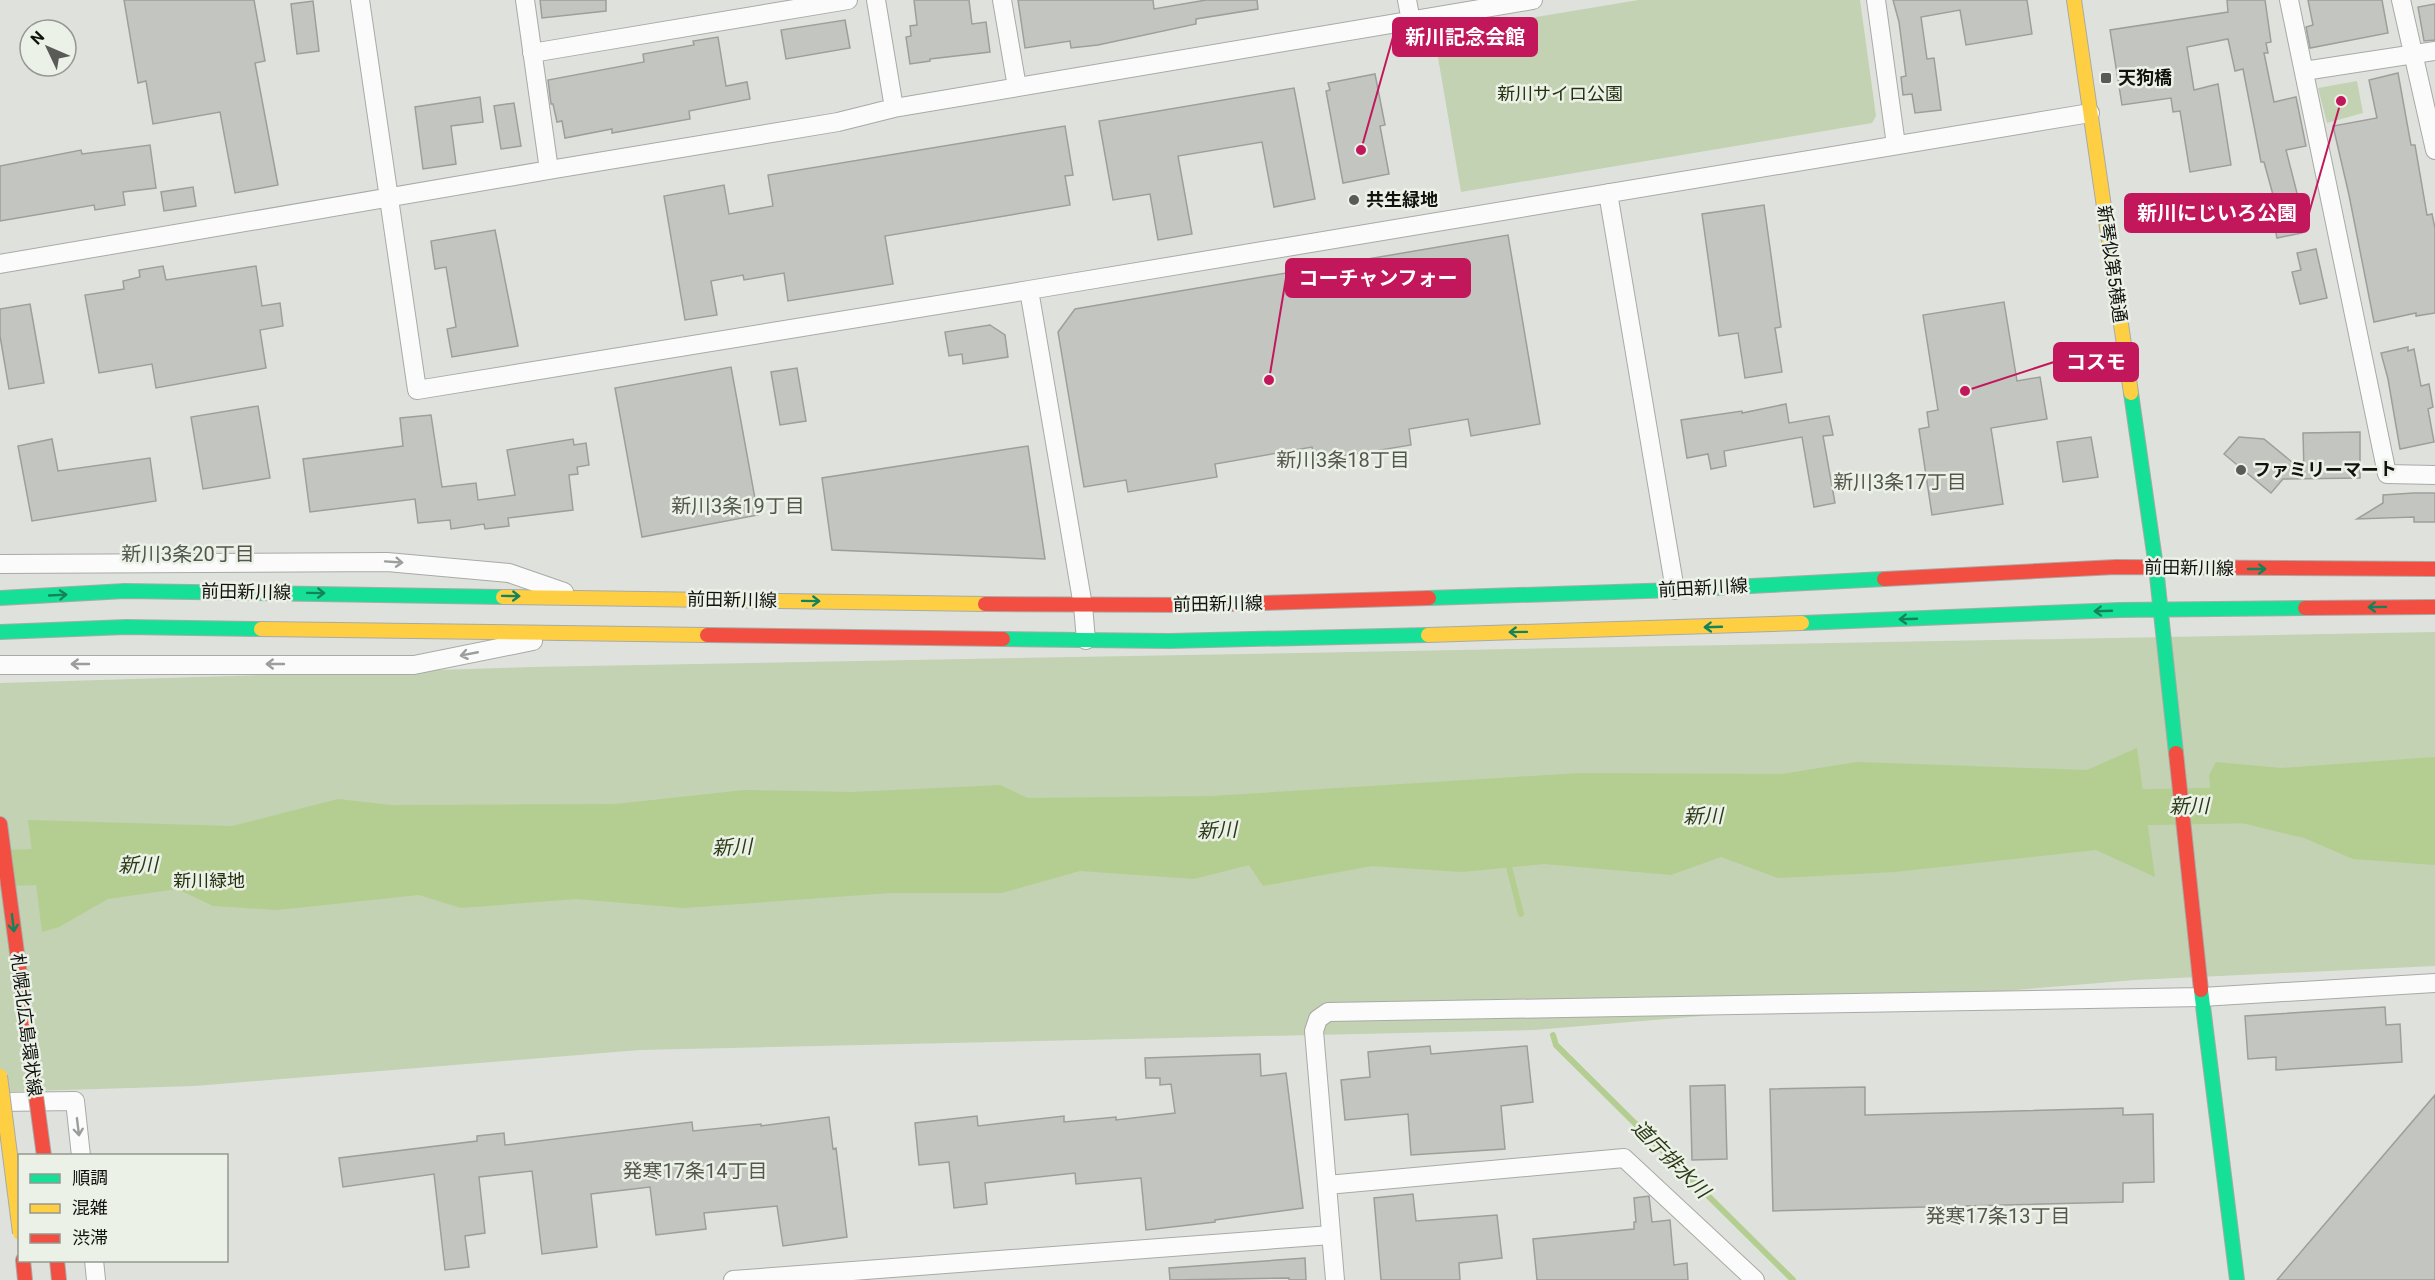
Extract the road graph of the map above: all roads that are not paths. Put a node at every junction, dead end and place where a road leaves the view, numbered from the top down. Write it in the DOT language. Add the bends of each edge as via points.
graph roads {
  1 [pos="360,0"];
  2 [pos="525,0"];
  3 [pos="848,0"];
  4 [pos="876,0"];
  5 [pos="1002,0"];
  6 [pos="1407,0"];
  7 [pos="1533,0"];
  8 [pos="1539,0"];
  9 [pos="1876,0"];
  10 [pos="2074,0"];
  11 [pos="2289,0"];
  12 [pos="2401,0"];
  13 [pos="1411,21"];
  14 [pos="2435,51"];
  15 [pos="532,53"];
  16 [pos="2413,54"];
  17 [pos="2304,71"];
  18 [pos="1017,87"];
  19 [pos="894,108"];
  20 [pos="2090,113"];
  21 [pos="1896,145"];
  22 [pos="2435,150"];
  23 [pos="549,170"];
  24 [pos="1608,193"];
  25 [pos="388,198"];
  26 [pos="0,264"];
  27 [pos="1029,290"];
  28 [pos="2435,475"];
  29 [pos="0,564"];
  30 [pos="2156,567"];
  31 [pos="2435,569"];
  32 [pos="1675,590"];
  33 [pos="580,597"];
  34 [pos="0,598"];
  35 [pos="1083,606"];
  36 [pos="2435,607"];
  37 [pos="2161,609"];
  38 [pos="0,632"];
  39 [pos="567,634"];
  40 [pos="1086,640"];
  41 [pos="0,665"];
  42 [pos="0,824"];
  43 [pos="2435,983"];
  44 [pos="2202,997"];
  45 [pos="0,1076"];
  46 [pos="0,1102"];
  47 [pos="44,1154"];
  48 [pos="81,1154"];
  49 [pos="1327,1185"];
  50 [pos="18,1217"];
  51 [pos="1331,1235"];
  52 [pos="23,1262"];
  53 [pos="57,1262"];
  54 [pos="94,1262"];
  55 [pos="25,1280"];
  56 [pos="59,1280"];
  57 [pos="96,1280"];
  58 [pos="733,1280"];
  59 [pos="1335,1280"];
  60 [pos="1755,1280"];
  61 [pos="2237,1280"];
  1 -- 25 [label="street"];
  2 -- 15 [label="street"];
  3 -- 15 [label="street"];
  4 -- 19 [label="street"];
  5 -- 18 [label="street"];
  6 -- 13 [label="street"];
  7 -- 8 [label="street"];
  7 -- 13 [label="street"];
  9 -- 21 [label="street"];
  10 -- 20 [label="main road, 新琴似第5横通"];
  11 -- 17 [label="street"];
  12 -- 16 [label="street"];
  13 -- 18 [label="street"];
  14 -- 16 [label="street"];
  15 -- 23 [label="street"];
  16 -- 17 [label="street"];
  16 -- 22 [label="street"];
  17 -- 28 [label="street" via="2387,474"];
  18 -- 19 [label="street"];
  19 -- 23 [label="street" via="838,123"];
  20 -- 21 [label="street"];
  20 -- 30 [label="main road, 新琴似第5横通"];
  21 -- 24 [label="street"];
  23 -- 25 [label="street"];
  24 -- 27 [label="street"];
  24 -- 32 [label="street"];
  25 -- 26 [label="street"];
  25 -- 27 [label="street" via="417,390"];
  27 -- 35 [label="street"];
  29 -- 33 [label="street, one-way" via="387,562 509,573"];
  30 -- 31 [label="main road, 前田新川線, one-way"];
  30 -- 32 [label="main road, 前田新川線"];
  30 -- 37 [label="main road, 新琴似第5横通"];
  32 -- 35 [label="main road, 前田新川線"];
  34 -- 33 [label="main road, 前田新川線, one-way" via="125,591"];
  33 -- 35 [label="main road, 前田新川線, one-way"];
  35 -- 40 [label="street"];
  36 -- 37 [label="main road, 前田新川線, one-way"];
  37 -- 40 [label="main road, 前田新川線, one-way" via="1671,628"];
  37 -- 44 [label="main road, 新琴似第5横通"];
  38 -- 39 [label="main road, 前田新川線" via="126,627"];
  39 -- 40 [label="main road, 前田新川線"];
  39 -- 41 [label="street, one-way" via="414,665"];
  42 -- 47 [label="main road, 札幌北広島環状線, one-way, bridge"];
  43 -- 44 [label="street"];
  44 -- 49 [label="street" via="1328,1012 1318,1019 1314,1031"];
  44 -- 61 [label="main road, 新琴似第5横通"];
  45 -- 50 [label="main road, 札幌北広島環状線, bridge"];
  46 -- 48 [label="street, one-way" via="75,1101"];
  49 -- 51 [label="street"];
  49 -- 60 [label="street" via="1624,1158"];
  51 -- 58 [label="street"];
  51 -- 59 [label="street"];
  52 -- 55 [label="main road"];
  53 -- 56 [label="main road"];
  54 -- 57 [label="street"];
}
